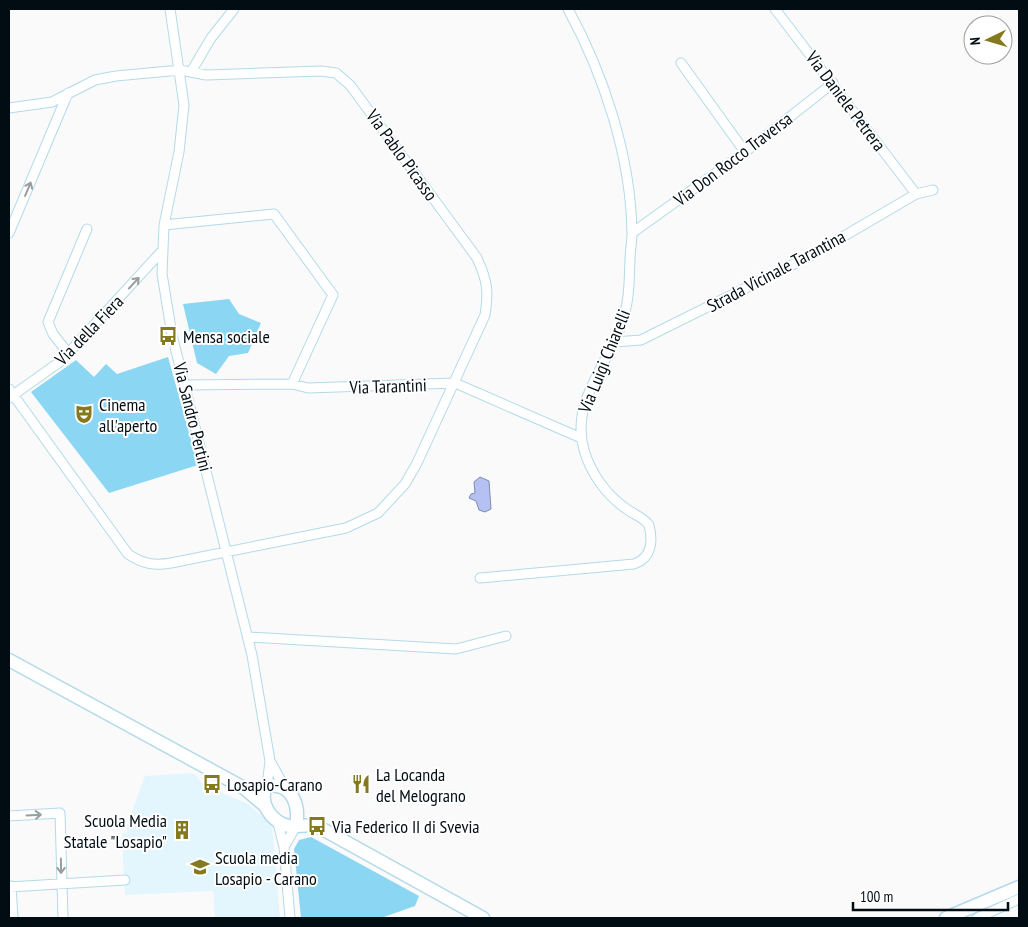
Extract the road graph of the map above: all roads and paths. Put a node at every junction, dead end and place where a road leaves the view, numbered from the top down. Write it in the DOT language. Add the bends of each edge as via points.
graph roads {
  1 [pos="170,9"];
  2 [pos="234,9"];
  3 [pos="568,9"];
  4 [pos="775,9"];
  5 [pos="681,63"];
  6 [pos="180,70"];
  7 [pos="191,72"];
  8 [pos="834,83"];
  9 [pos="68,93"];
  10 [pos="9,108"];
  11 [pos="746,152"];
  12 [pos="933,190"];
  13 [pos="916,194"];
  14 [pos="164,225"];
  15 [pos="86,229"];
  16 [pos="9,234"];
  17 [pos="632,234"];
  18 [pos="161,252"];
  19 [pos="615,342"];
  20 [pos="68,353"];
  21 [pos="292,384"];
  22 [pos="454,384"];
  23 [pos="184,385"];
  24 [pos="10,394"];
  25 [pos="581,438"];
  26 [pos="227,551"];
  27 [pos="480,578"];
  28 [pos="506,636"];
  29 [pos="248,637"];
  30 [pos="9,660"];
  31 [pos="270,761"];
  32 [pos="244,788"];
  33 [pos="266,788"];
  34 [pos="285,788"];
  35 [pos="296,803"];
  36 [pos="264,805"];
  37 [pos="9,816"];
  38 [pos="278,822"];
  39 [pos="312,825"];
  40 [pos="296,826"];
  41 [pos="284,847"];
  42 [pos="125,880"];
  43 [pos="62,884"];
  44 [pos="10,886"];
  45 [pos="1019,887"];
  46 [pos="1019,899"];
  47 [pos="12,918"];
  48 [pos="63,918"];
  49 [pos="290,918"];
  50 [pos="483,918"];
  51 [pos="946,918"];
  52 [pos="977,918"];
  1 -- 6 [label="street, Via Sandro Pertini"];
  2 -- 7 [label="street" via="211,38"];
  3 -- 17 [label="street, Via Luigi Chiarelli" via="597,68 613,118 625,170"];
  4 -- 8 [label="street, Via Daniele Petrera"];
  5 -- 11 [label="street"];
  6 -- 7 [label="street, Via Pablo Picasso"];
  6 -- 9 [label="street, Via Pablo Picasso" via="95,80"];
  6 -- 14 [label="street, Via Sandro Pertini" via="183,123"];
  7 -- 22 [label="street, Via Pablo Picasso" via="206,75 330,71 350,85 477,258 485,276 488,294 485,315"];
  8 -- 11 [label="street, Via Don Rocco Traversa"];
  8 -- 13 [label="street, Via Daniele Petrera"];
  9 -- 10 [label="street, Via Pablo Picasso" via="41,105"];
  16 -- 9 [label="street, one-way"];
  11 -- 17 [label="street, Via Don Rocco Traversa"];
  12 -- 13 [label="street, Strada Vicinale Tarantina"];
  13 -- 19 [label="street, Strada Vicinale Tarantina" via="810,256 641,340"];
  14 -- 18 [label="street, Via Sandro Pertini"];
  14 -- 21 [label="street" via="274,214 333,295"];
  15 -- 20 [label="street" via="48,322"];
  17 -- 19 [label="street, Via Luigi Chiarelli" via="626,312"];
  20 -- 18 [label="street, Via della Fiera, one-way"];
  18 -- 23 [label="street, Via Sandro Pertini" via="168,315"];
  19 -- 25 [label="street, Via Luigi Chiarelli" via="586,395 580,424"];
  20 -- 24 [label="street, Via della Fiera"];
  21 -- 22 [label="street, Via Tarantini" via="308,388"];
  21 -- 23 [label="street, Via Tarantini"];
  22 -- 25 [label="street, Via Tarantini"];
  22 -- 26 [label="street, Via Pablo Picasso" via="405,484 378,513 346,528"];
  23 -- 26 [label="street, Via Sandro Pertini"];
  24 -- 26 [label="street, Via Pablo Picasso" via="128,554 139,562 155,565"];
  25 -- 27 [label="street, Via Luigi Chiarelli" via="599,482 616,500 649,525 651,539 647,556 634,564"];
  26 -- 29 [label="street, Via Sandro Pertini"];
  28 -- 29 [label="street" via="456,649"];
  29 -- 31 [label="street, Via Sandro Pertini"];
  30 -- 32 [label="main road"];
  31 -- 33 [label="street"];
  31 -- 34 [label="street"];
  32 -- 33 [label="main road"];
  32 -- 36 [label="main road"];
  33 -- 34 [label="main road" via="276,785"];
  33 -- 36 [label="main road"];
  34 -- 35 [label="main road"];
  35 -- 39 [label="main road"];
  35 -- 40 [label="main road"];
  36 -- 38 [label="main road"];
  37 -- 43 [label="street, one-way" via="60,813"];
  38 -- 40 [label="main road"];
  38 -- 41 [label="street"];
  39 -- 40 [label="main road"];
  39 -- 50 [label="main road"];
  40 -- 41 [label="street"];
  41 -- 49 [label="street"];
  42 -- 43 [label="street"];
  43 -- 44 [label="street"];
  43 -- 48 [label="street"];
  44 -- 47 [label="street"];
  45 -- 51 [label="main road"];
  46 -- 52 [label="street"];
}
